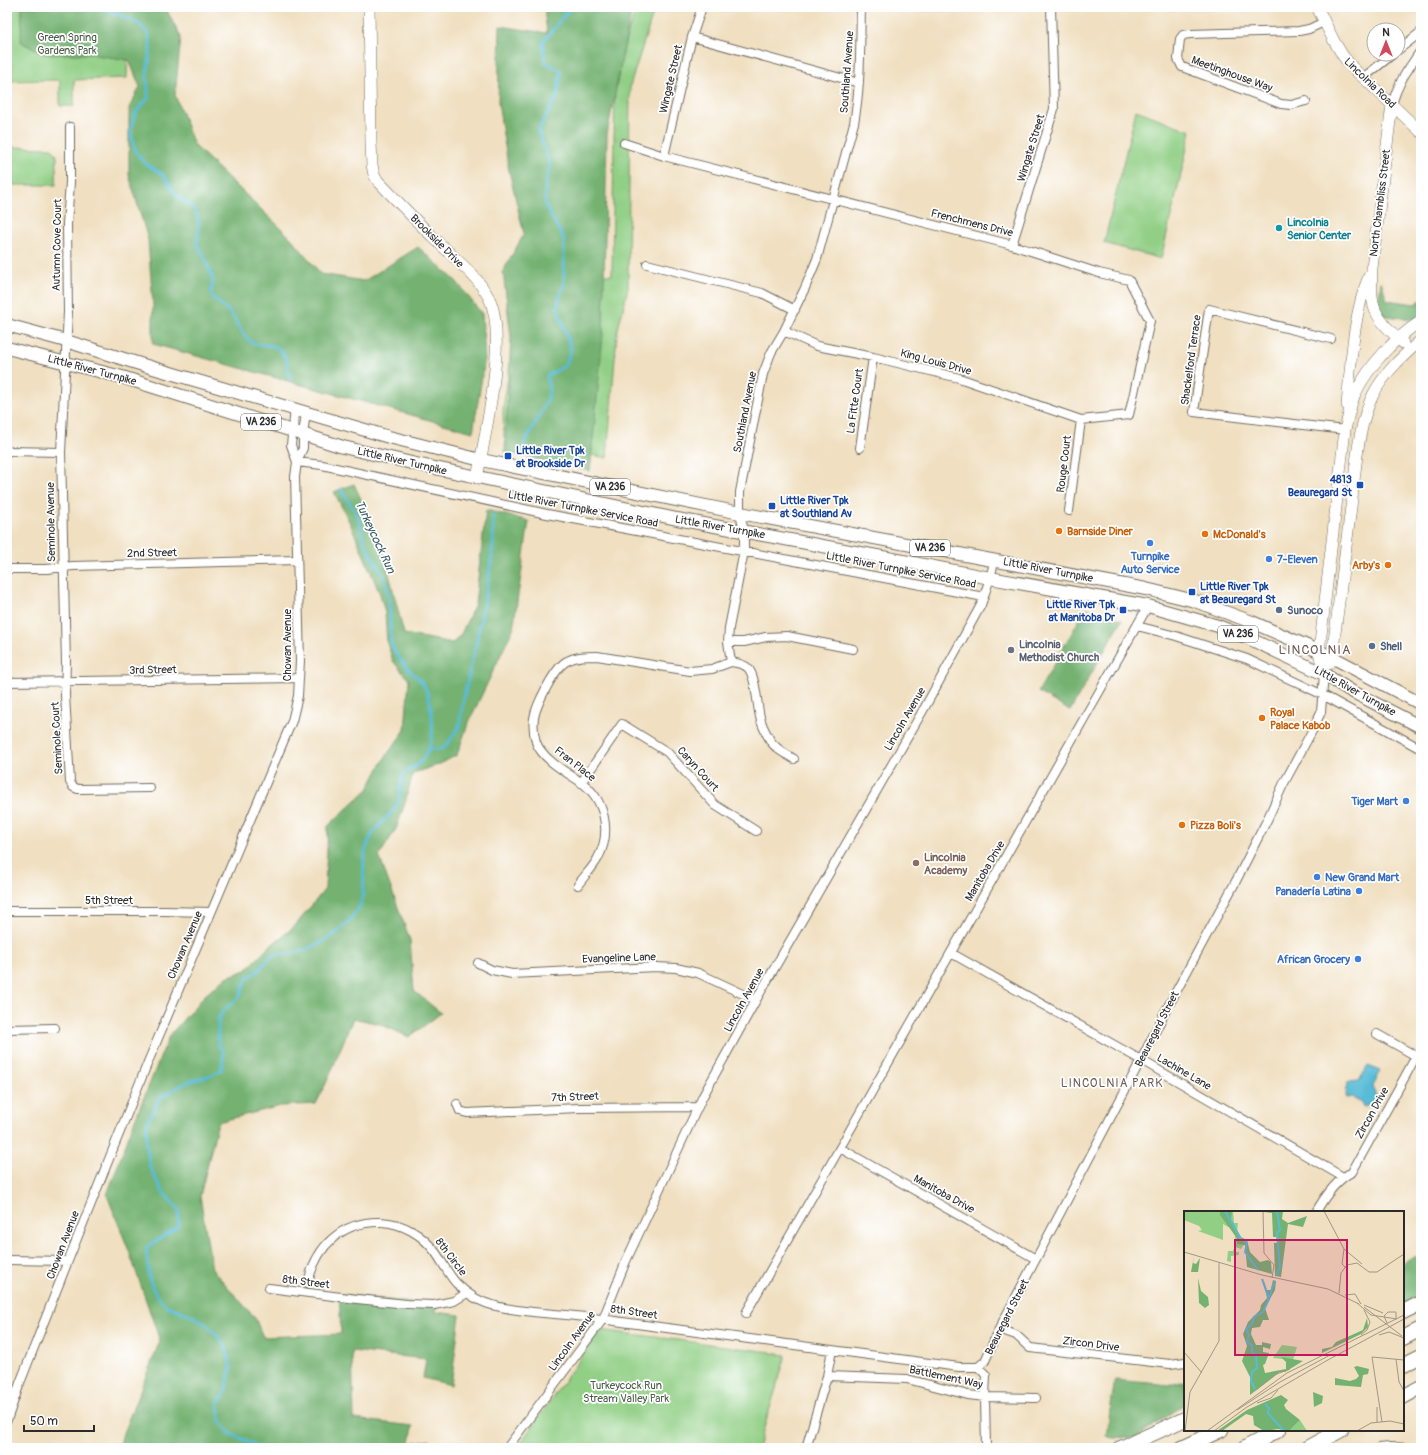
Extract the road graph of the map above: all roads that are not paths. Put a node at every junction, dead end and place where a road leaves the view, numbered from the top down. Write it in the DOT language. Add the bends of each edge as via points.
graph roads {
  1 [pos="369,7"];
  2 [pos="702,7"];
  3 [pos="861,7"];
  4 [pos="1051,7"];
  5 [pos="1317,7"];
  6 [pos="1324,22"];
  7 [pos="1421,32"];
  8 [pos="692,37"];
  9 [pos="1406,44"];
  10 [pos="1421,50"];
  11 [pos="1383,62"];
  12 [pos="1363,78"];
  13 [pos="859,83"];
  14 [pos="1306,101"];
  15 [pos="1392,104"];
  16 [pos="70,127"];
  17 [pos="1421,132"];
  18 [pos="624,143"];
  19 [pos="664,156"];
  20 [pos="833,199"];
  21 [pos="1012,245"];
  22 [pos="647,264"];
  23 [pos="1372,268"];
  24 [pos="794,310"];
  25 [pos="1421,321"];
  26 [pos="7,325"];
  27 [pos="784,331"];
  28 [pos="1331,338"];
  29 [pos="1399,339"];
  30 [pos="1421,340"];
  31 [pos="66,341"];
  32 [pos="7,348"];
  33 [pos="1410,350"];
  34 [pos="873,357"];
  35 [pos="65,362"];
  36 [pos="301,410"];
  37 [pos="1081,420"];
  38 [pos="1345,430"];
  39 [pos="298,434"];
  40 [pos="860,448"];
  41 [pos="7,451"];
  42 [pos="61,452"];
  43 [pos="481,460"];
  44 [pos="297,462"];
  45 [pos="477,478"];
  46 [pos="1069,512"];
  47 [pos="740,513"];
  48 [pos="744,531"];
  49 [pos="744,551"];
  50 [pos="995,559"];
  51 [pos="297,560"];
  52 [pos="63,567"];
  53 [pos="7,569"];
  54 [pos="990,578"];
  55 [pos="984,597"];
  56 [pos="1148,606"];
  57 [pos="1136,626"];
  58 [pos="728,642"];
  59 [pos="853,649"];
  60 [pos="1319,652"];
  61 [pos="1332,656"];
  62 [pos="731,662"];
  63 [pos="1324,674"];
  64 [pos="299,678"];
  65 [pos="66,681"];
  66 [pos="7,682"];
  67 [pos="1399,693"];
  68 [pos="1323,695"];
  69 [pos="1421,698"];
  70 [pos="1421,704"];
  71 [pos="1421,727"];
  72 [pos="1421,749"];
  73 [pos="794,759"];
  74 [pos="581,783"];
  75 [pos="150,788"];
  76 [pos="756,830"];
  77 [pos="578,885"];
  78 [pos="7,911"];
  79 [pos="211,912"];
  80 [pos="951,953"];
  81 [pos="478,962"];
  82 [pos="756,1000"];
  83 [pos="55,1028"];
  84 [pos="7,1029"];
  85 [pos="1377,1034"];
  86 [pos="1141,1060"];
  87 [pos="457,1104"];
  88 [pos="698,1107"];
  89 [pos="840,1148"];
  90 [pos="1343,1177"];
  91 [pos="1317,1211"];
  92 [pos="1036,1259"];
  93 [pos="7,1260"];
  94 [pos="68,1261"];
  95 [pos="308,1283"];
  96 [pos="269,1288"];
  97 [pos="467,1293"];
  98 [pos="1421,1303"];
  99 [pos="1404,1312"];
  100 [pos="746,1313"];
  101 [pos="603,1319"];
  102 [pos="999,1329"];
  103 [pos="1421,1329"];
  104 [pos="1404,1338"];
  105 [pos="832,1350"];
  106 [pos="1421,1356"];
  107 [pos="1184,1362"];
  108 [pos="1404,1364"];
  109 [pos="978,1367"];
  110 [pos="827,1376"];
  111 [pos="1421,1387"];
  112 [pos="1404,1396"];
  113 [pos="985,1397"];
  114 [pos="1036,1398"];
  115 [pos="1184,1419"];
  116 [pos="7,1420"];
  117 [pos="1219,1431"];
  118 [pos="1277,1431"];
  119 [pos="1339,1431"];
  120 [pos="507,1448"];
  121 [pos="806,1448"];
  122 [pos="986,1448"];
  123 [pos="1122,1448"];
  124 [pos="1182,1448"];
  125 [pos="1245,1448"];
  126 [pos="1308,1448"];
  127 [pos="1379,1448"];
  128 [pos="1413,1448"];
  1 -- 43 [label="main road, Brookside Drive" via="371,143 374,175 378,182 474,277 489,297 493,308 497,339 494,377"];
  2 -- 8 [label="street, Wingate Street"];
  3 -- 13 [label="street, Southland Avenue"];
  4 -- 21 [label="street, Wingate Street" via="1054,109"];
  5 -- 6 [label="main road, Lincolnia Road"];
  6 -- 12 [label="main road, Lincolnia Road" via="1343,56"];
  6 -- 14 [label="street, Meetinghouse Way" via="1309,29 1190,34 1183,35 1180,39 1178,62 1182,67 1281,104 1291,105"];
  7 -- 9 [label="street"];
  8 -- 13 [label="street"];
  8 -- 19 [label="street, Wingate Street"];
  10 -- 15 [label="street, North Chambliss Street" via="1396,89"];
  11 -- 12 [label="street"];
  12 -- 15 [label="main road, Lincolnia Road"];
  13 -- 20 [label="street, Southland Avenue" via="854,123"];
  15 -- 17 [label="main road, Lincolnia Road"];
  15 -- 23 [label="main road, North Chambliss Street"];
  16 -- 31 [label="street, Autumn Cove Court"];
  18 -- 19 [label="street, Frenchmens Drive"];
  19 -- 20 [label="street, Frenchmens Drive"];
  20 -- 21 [label="street, Frenchmens Drive"];
  20 -- 24 [label="street, Southland Avenue" via="816,260"];
  21 -- 37 [label="street, Frenchmens Drive" via="1129,280 1150,321 1129,415"];
  22 -- 24 [label="street" via="762,293"];
  23 -- 29 [label="main road, North Chambliss Street" via="1371,294 1376,313 1388,330"];
  23 -- 38 [label="main road" via="1362,294 1357,322"];
  24 -- 27 [label="street, Southland Avenue"];
  25 -- 29 [label="main road"];
  26 -- 31 [label="main road, Little River Turnpike / VA 236"];
  27 -- 34 [label="street, King Louis Drive" via="817,346"];
  27 -- 47 [label="street, Southland Avenue" via="771,353 763,374 740,492"];
  28 -- 38 [label="street, Shackelford Terrace" via="1209,309 1194,412"];
  29 -- 33 [label="main road, North Chambliss Street"];
  29 -- 38 [label="main road" via="1384,353 1364,380 1353,400"];
  30 -- 33 [label="main road"];
  31 -- 35 [label="street, Autumn Cove Court"];
  31 -- 36 [label="main road, Little River Turnpike / VA 236"];
  32 -- 35 [label="main road, Little River Turnpike / VA 236"];
  33 -- 61 [label="main road" via="1381,382 1365,414 1356,465"];
  34 -- 37 [label="street, King Louis Drive" via="959,378"];
  34 -- 40 [label="street, La Fitte Court"];
  35 -- 39 [label="main road, Little River Turnpike / VA 236" via="160,388"];
  35 -- 42 [label="street, Seminole Avenue"];
  36 -- 39 [label="street, Chowan Avenue"];
  36 -- 39 [label="street, Chowan Avenue"];
  36 -- 43 [label="main road, Little River Turnpike / VA 236" via="389,437"];
  37 -- 46 [label="street, Rouge Court"];
  38 -- 60 [label="main road, Beauregard Street"];
  39 -- 44 [label="street, Chowan Avenue" via="303,448"];
  39 -- 44 [label="street, Chowan Avenue" via="291,444"];
  39 -- 45 [label="main road, Little River Turnpike / VA 236"];
  41 -- 42 [label="street"];
  42 -- 52 [label="street, Seminole Avenue"];
  43 -- 45 [label="main road, Brookside Drive"];
  43 -- 47 [label="main road, Little River Turnpike / VA 236"];
  44 -- 49 [label="street, Little River Turnpike Service Road" via="322,465 547,514"];
  44 -- 51 [label="street, Chowan Avenue"];
  45 -- 48 [label="main road, Little River Turnpike / VA 236"];
  47 -- 48 [label="street, Southland Avenue"];
  47 -- 50 [label="main road, Little River Turnpike / VA 236"];
  48 -- 49 [label="street, Southland Avenue"];
  48 -- 54 [label="main road, Little River Turnpike / VA 236"];
  49 -- 55 [label="street, Little River Turnpike Service Road"];
  49 -- 58 [label="street, Southland Avenue"];
  50 -- 54 [label="street, Lincoln Avenue"];
  50 -- 60 [label="main road, Little River Turnpike / VA 236" via="1195,601 1252,622"];
  51 -- 52 [label="street, 2nd Street"];
  51 -- 64 [label="street, Chowan Avenue"];
  52 -- 53 [label="street, 2nd Street"];
  52 -- 65 [label="street, Seminole Avenue"];
  54 -- 55 [label="street, Lincoln Avenue"];
  54 -- 56 [label="main road, Little River Turnpike / VA 236"];
  55 -- 82 [label="street, Lincoln Avenue" via="925,707"];
  56 -- 57 [label="street, Manitoba Drive"];
  56 -- 63 [label="main road, Little River Turnpike / VA 236" via="1218,626"];
  57 -- 68 [label="street" via="1247,659"];
  57 -- 80 [label="street, Manitoba Drive"];
  58 -- 59 [label="street" via="787,636"];
  58 -- 62 [label="street, Southland Avenue"];
  60 -- 61 [label="main road, Little River Turnpike / VA 236"];
  60 -- 63 [label="main road, Beauregard Street"];
  61 -- 63 [label="main road"];
  61 -- 67 [label="main road, Little River Turnpike / VA 236"];
  62 -- 73 [label="street" via="744,665 750,670 760,719 766,733 777,748"];
  62 -- 74 [label="street, Fran Place" via="712,669 690,670 597,656 582,656 566,661 552,677 536,708 533,728 536,743 546,755 561,770"];
  63 -- 68 [label="street, Beauregard Street"];
  63 -- 71 [label="main road, Little River Turnpike / VA 236"];
  64 -- 65 [label="street, 3rd Street"];
  64 -- 79 [label="street, Chowan Avenue" via="292,721"];
  65 -- 66 [label="street, 3rd Street"];
  65 -- 75 [label="street, Seminole Court" via="70,782 73,787"];
  67 -- 69 [label="main road"];
  67 -- 70 [label="main road, Little River Turnpike / VA 236"];
  68 -- 72 [label="street"];
  68 -- 86 [label="street, Beauregard Street" via="1321,712 1312,731"];
  74 -- 76 [label="street, Caryn Court" via="622,724 667,752 715,805"];
  74 -- 77 [label="street, Fran Place" via="597,800 606,825 598,859"];
  78 -- 79 [label="street, 5th Street"];
  79 -- 94 [label="street, Chowan Avenue"];
  80 -- 86 [label="street, Lachine Lane"];
  80 -- 89 [label="street, Manitoba Drive"];
  81 -- 82 [label="street, Evangeline Lane" via="492,970 512,974 676,968 698,973"];
  82 -- 88 [label="street, Lincoln Avenue"];
  83 -- 84 [label="street"];
  85 -- 90 [label="street, Zircon Drive" via="1416,1056 1352,1172"];
  86 -- 90 [label="street, Lachine Lane"];
  86 -- 92 [label="street, Beauregard Street"];
  87 -- 88 [label="street, 7th Street" via="460,1111 467,1113 579,1108"];
  88 -- 101 [label="street, Lincoln Avenue" via="626,1261"];
  89 -- 92 [label="street, Manitoba Drive"];
  89 -- 100 [label="street, Manitoba Drive"];
  90 -- 91 [label="street, Zircon Drive" via="1323,1199"];
  92 -- 102 [label="street, Beauregard Street"];
  93 -- 94 [label="street"];
  94 -- 116 [label="street, Chowan Avenue"];
  95 -- 97 [label="street, 8th Circle" via="316,1259 334,1237 357,1225 383,1222 408,1228 418,1234"];
  96 -- 97 [label="street, 8th Street" via="434,1305 454,1301"];
  97 -- 101 [label="street, 8th Street" via="496,1306"];
  98 -- 99 [label="highway"];
  101 -- 105 [label="street, 8th Street"];
  101 -- 120 [label="street, Lincoln Avenue"];
  102 -- 107 [label="street, Zircon Drive" via="1016,1336 1030,1348 1170,1364"];
  102 -- 109 [label="street, Beauregard Street" via="985,1361"];
  103 -- 104 [label="highway"];
  105 -- 109 [label="street, 8th Street" via="959,1367"];
  105 -- 110 [label="street"];
  106 -- 108 [label="highway"];
  109 -- 113 [label="street, Beauregard Street" via="986,1375"];
  110 -- 113 [label="street, Battlement Way" via="907,1379"];
  110 -- 121 [label="street"];
  111 -- 112 [label="highway"];
  113 -- 114 [label="street, Battlement Way"];
  113 -- 122 [label="street, Beauregard Street"];
  115 -- 123 [label="highway"];
  117 -- 124 [label="highway"];
  118 -- 125 [label="highway"];
  119 -- 126 [label="highway"];
  127 -- 128 [label="street"];
}
